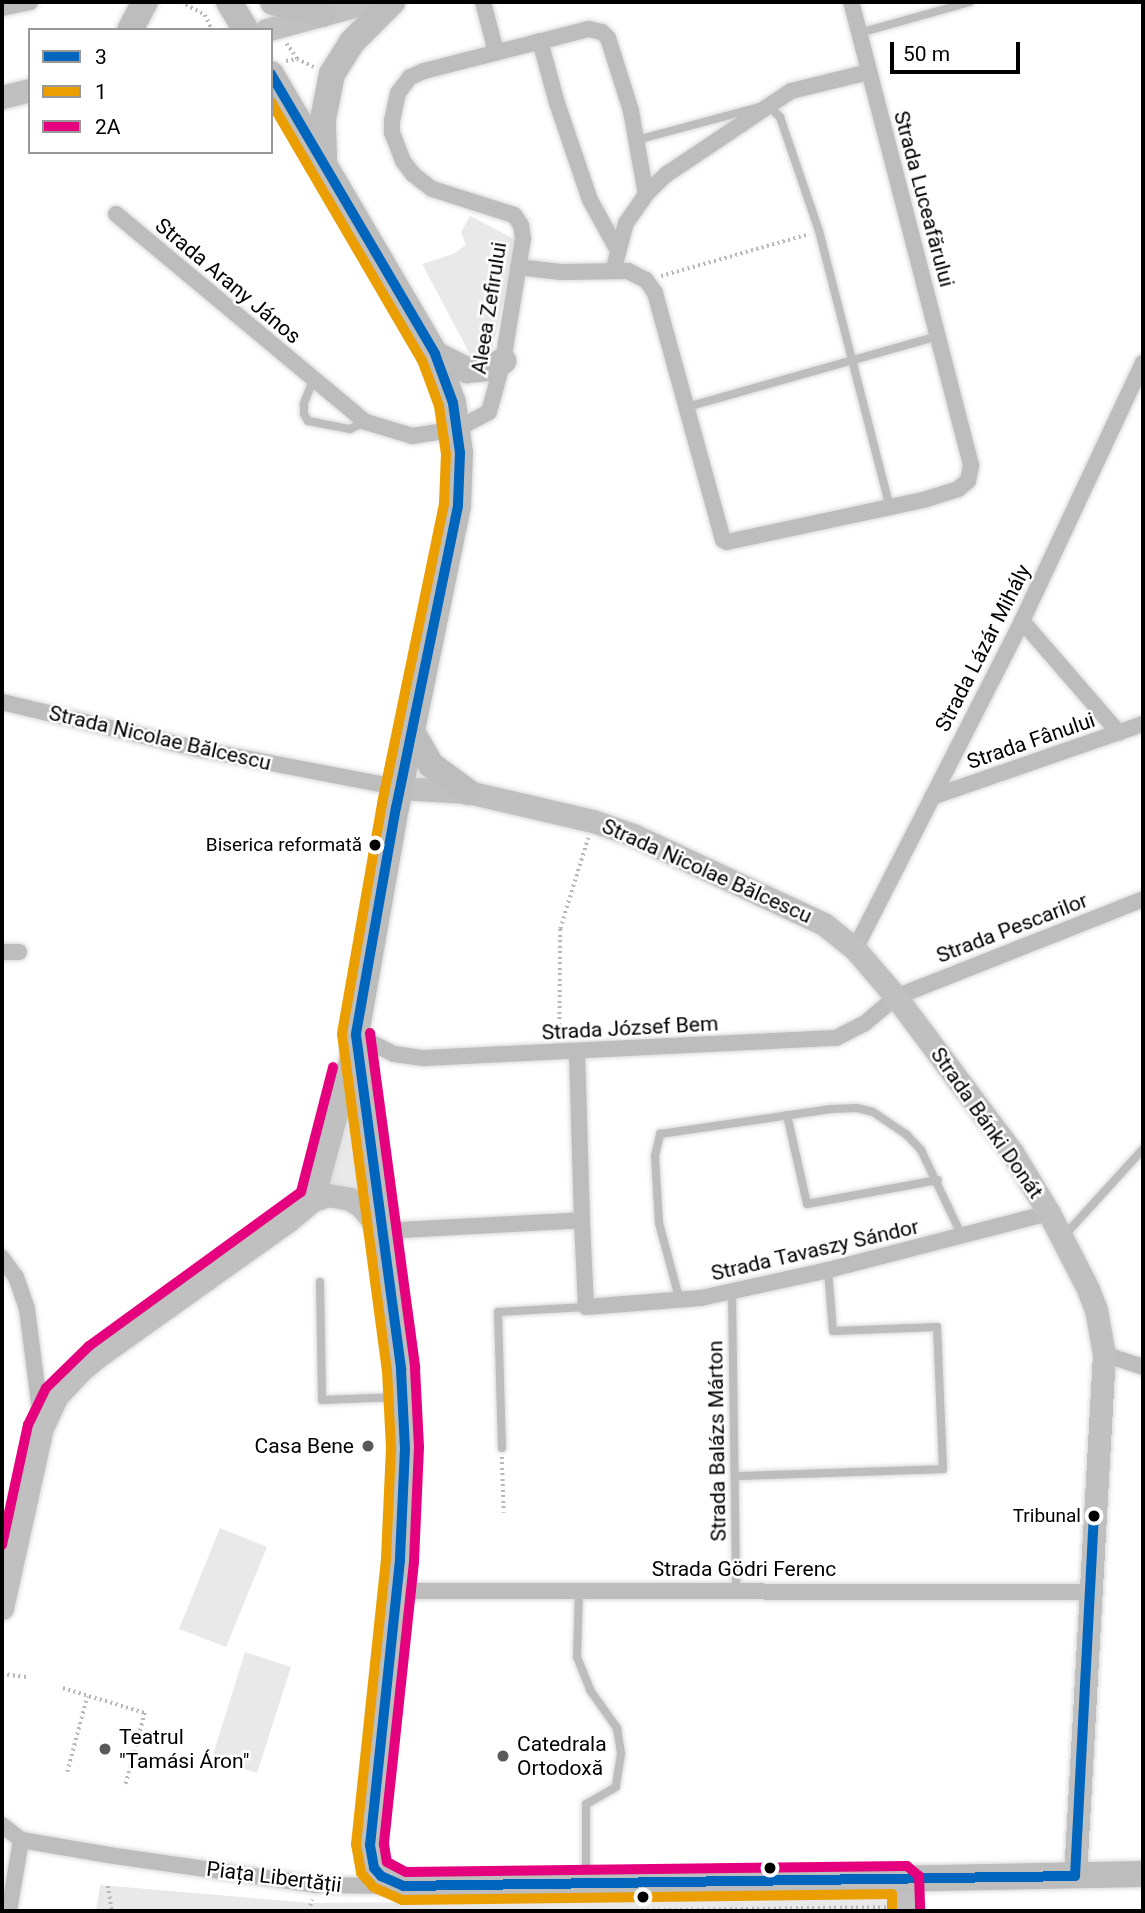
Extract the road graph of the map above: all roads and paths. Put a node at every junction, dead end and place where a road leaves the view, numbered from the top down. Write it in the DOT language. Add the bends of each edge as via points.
graph roads {
  1 [pos="30,2"];
  2 [pos="145,2"];
  3 [pos="181,2"];
  4 [pos="229,2"];
  5 [pos="273,2"];
  6 [pos="369,2"];
  7 [pos="392,2"];
  8 [pos="483,2"];
  9 [pos="851,2"];
  10 [pos="970,2"];
  11 [pos="2,8"];
  12 [pos="323,14"];
  13 [pos="131,28"];
  14 [pos="211,28"];
  15 [pos="245,28"];
  16 [pos="273,28"];
  17 [pos="859,33"];
  18 [pos="540,41"];
  19 [pos="496,52"];
  20 [pos="869,72"];
  21 [pos="273,77"];
  22 [pos="28,90"];
  23 [pos="273,94"];
  24 [pos="2,97"];
  25 [pos="767,105"];
  26 [pos="295,113"];
  27 [pos="637,140"];
  28 [pos="325,163"];
  29 [pos="646,194"];
  30 [pos="116,214"];
  31 [pos="819,231"];
  32 [pos="617,249"];
  33 [pos="518,267"];
  34 [pos="613,271"];
  35 [pos="646,280"];
  36 [pos="937,336"];
  37 [pos="435,354"];
  38 [pos="855,359"];
  39 [pos="503,361"];
  40 [pos="1143,363"];
  41 [pos="313,380"];
  42 [pos="687,407"];
  43 [pos="366,422"];
  44 [pos="457,429"];
  45 [pos="890,508"];
  46 [pos="1022,621"];
  47 [pos="2,702"];
  48 [pos="1143,724"];
  49 [pos="411,730"];
  50 [pos="1119,733"];
  51 [pos="400,788"];
  52 [pos="468,792"];
  53 [pos="932,797"];
  54 [pos="593,821"];
  55 [pos="1143,898"];
  56 [pos="855,949"];
  57 [pos="2,952"];
  58 [pos="19,952"];
  59 [pos="896,997"];
  60 [pos="356,1035"];
  61 [pos="577,1051"];
  62 [pos="559,1052"];
  63 [pos="787,1115"];
  64 [pos="1143,1149"];
  65 [pos="938,1180"];
  66 [pos="313,1200"];
  67 [pos="1049,1213"];
  68 [pos="582,1220"];
  69 [pos="382,1231"];
  70 [pos="962,1236"];
  71 [pos="1062,1238"];
  72 [pos="2,1258"];
  73 [pos="828,1270"];
  74 [pos="320,1282"];
  75 [pos="732,1291"];
  76 [pos="680,1301"];
  77 [pos="586,1307"];
  78 [pos="1104,1354"];
  79 [pos="1143,1367"];
  80 [pos="403,1397"];
  81 [pos="42,1428"];
  82 [pos="502,1448"];
  83 [pos="736,1476"];
  84 [pos="504,1513"];
  85 [pos="7,1553"];
  86 [pos="579,1590"];
  87 [pos="736,1590"];
  88 [pos="397,1591"];
  89 [pos="1090,1592"];
  90 [pos="2,1608"];
  91 [pos="2,1674"];
  92 [pos="27,1677"];
  93 [pos="63,1688"];
  94 [pos="87,1698"];
  95 [pos="67,1772"];
  96 [pos="125,1787"];
  97 [pos="2,1825"];
  98 [pos="21,1840"];
  99 [pos="1143,1874"];
  100 [pos="1075,1876"];
  101 [pos="906,1880"];
  102 [pos="108,1886"];
  103 [pos="403,1886"];
  104 [pos="586,1886"];
  105 [pos="838,1909"];
  106 [pos="767,1910"];
  107 [pos="9,1911"];
  108 [pos="112,1911"];
  109 [pos="609,1911"];
  110 [pos="666,1911"];
  111 [pos="887,1911"];
  112 [pos="906,1911"];
  1 -- 11 [label="street"];
  2 -- 13 [label="main road"];
  3 -- 14 [label="path" via="205,15"];
  4 -- 15 [label="main road"];
  5 -- 12 [label="main road"];
  6 -- 12 [label="street"];
  7 -- 28 [label="main road" via="352,42 332,74 323,119"];
  8 -- 19 [label="street"];
  9 -- 17 [label="street, Strada Luceafărului"];
  10 -- 17 [label="lane"];
  12 -- 16 [label="street"];
  17 -- 20 [label="street, Strada Luceafărului"];
  18 -- 19 [label="street, Aleea Zefirului"];
  18 -- 27 [label="street, Aleea Zefirului" via="589,29 608,38"];
  18 -- 32 [label="street" via="590,200"];
  19 -- 33 [label="street, Aleea Zefirului" via="410,77 398,93 392,133 403,162 432,189 514,215 523,239"];
  20 -- 25 [label="street" via="790,91"];
  20 -- 36 [label="street, Strada Luceafărului"];
  21 -- 26 [label="main road"];
  22 -- 24 [label="street"];
  23 -- 26 [label="main road"];
  25 -- 27 [label="lane"];
  25 -- 29 [label="street" via="667,174"];
  25 -- 31 [label="lane" via="780,117"];
  26 -- 28 [label="main road"];
  27 -- 29 [label="street, Aleea Zefirului"];
  28 -- 37 [label="main road"];
  29 -- 32 [label="street" via="626,223"];
  30 -- 41 [label="street, Strada Arany János"];
  31 -- 35 [label="path"];
  31 -- 38 [label="lane"];
  32 -- 34 [label="street"];
  33 -- 34 [label="street"];
  33 -- 39 [label="street, Aleea Zefirului"];
  34 -- 35 [label="street" via="628,271"];
  35 -- 42 [label="street, Strada Luceafărului" via="655,293"];
  36 -- 38 [label="lane"];
  36 -- 45 [label="street, Strada Luceafărului" via="971,466 968,481 942,496"];
  37 -- 39 [label="main road" via="467,370 490,368"];
  37 -- 44 [label="main road"];
  38 -- 42 [label="lane"];
  38 -- 45 [label="lane"];
  39 -- 44 [label="street, Aleea Zefirului" via="489,412"];
  40 -- 46 [label="street, Strada Lázár Mihály"];
  41 -- 43 [label="street, Strada Arany János"];
  41 -- 43 [label="lane, Strada Arany János" via="304,404 308,421 350,429"];
  42 -- 45 [label="street, Strada Luceafărului" via="727,542"];
  43 -- 44 [label="street, Strada Arany János" via="412,436"];
  44 -- 49 [label="main road" via="458,506"];
  46 -- 50 [label="street"];
  46 -- 53 [label="street, Strada Lázár Mihály"];
  47 -- 51 [label="street, Strada Nicolae Bălcescu" via="193,748"];
  48 -- 50 [label="street, Strada Fânului"];
  49 -- 51 [label="main road"];
  49 -- 52 [label="main road" via="431,765"];
  50 -- 53 [label="street, Strada Fânului"];
  51 -- 52 [label="street, Strada Nicolae Bălcescu"];
  51 -- 60 [label="main road"];
  52 -- 54 [label="street, Strada Nicolae Bălcescu"];
  53 -- 56 [label="street, Strada Lázár Mihály"];
  54 -- 56 [label="street, Strada Nicolae Bălcescu" via="785,904 824,924"];
  54 -- 62 [label="path" via="560,929"];
  55 -- 59 [label="street, Strada Pescarilor"];
  56 -- 59 [label="street, Strada Bánki Donát"];
  57 -- 58 [label="street"];
  59 -- 61 [label="street, Strada József Bem" via="864,1024 836,1038"];
  59 -- 67 [label="street, Strada Bánki Donát" via="1012,1152"];
  60 -- 62 [label="street, Strada József Bem" via="407,1057"];
  60 -- 66 [label="street"];
  60 -- 69 [label="main road"];
  61 -- 62 [label="street, Strada József Bem"];
  61 -- 68 [label="street"];
  63 -- 65 [label="lane" via="858,1108 873,1112 906,1134"];
  63 -- 65 [label="lane" via="807,1204"];
  63 -- 76 [label="lane" via="660,1134 655,1156 659,1223"];
  64 -- 71 [label="lane"];
  65 -- 70 [label="lane"];
  66 -- 69 [label="street" via="328,1195 350,1199"];
  66 -- 81 [label="street" via="79,1372 57,1396"];
  67 -- 70 [label="street, Strada Tavaszy Sándor"];
  67 -- 71 [label="street, Strada Bánki Donát"];
  68 -- 69 [label="street"];
  68 -- 77 [label="street"];
  69 -- 80 [label="main road"];
  70 -- 73 [label="street, Strada Tavaszy Sándor"];
  71 -- 78 [label="street, Strada Bánki Donát" via="1096,1310"];
  72 -- 81 [label="street" via="23,1292"];
  73 -- 75 [label="street, Strada Tavaszy Sándor"];
  73 -- 83 [label="lane" via="833,1331 937,1327 943,1469"];
  74 -- 80 [label="lane" via="322,1400"];
  75 -- 76 [label="street, Strada Tavaszy Sándor"];
  75 -- 83 [label="lane, Strada Balázs Márton"];
  76 -- 77 [label="street, Strada Tavaszy Sándor"];
  77 -- 82 [label="lane" via="498,1312"];
  78 -- 79 [label="street"];
  78 -- 89 [label="street, Strada Bánki Donát"];
  80 -- 88 [label="main road" via="404,1492"];
  81 -- 85 [label="street"];
  82 -- 84 [label="path"];
  83 -- 87 [label="lane, Strada Balázs Márton"];
  85 -- 90 [label="street"];
  86 -- 87 [label="street, Strada Gödri Ferenc"];
  86 -- 88 [label="street, Strada Gödri Ferenc"];
  86 -- 104 [label="lane" via="577,1657 590,1690 617,1728 621,1754 616,1787 586,1804"];
  87 -- 89 [label="street, Strada Gödri Ferenc"];
  88 -- 103 [label="main road" via="370,1844 374,1868"];
  89 -- 100 [label="street, Strada Bánki Donát"];
  91 -- 92 [label="path"];
  93 -- 94 [label="path"];
  94 -- 95 [label="path"];
  94 -- 96 [label="path" via="145,1713"];
  97 -- 98 [label="street, Piața Libertății"];
  98 -- 103 [label="street, Piața Libertății" via="316,1885"];
  98 -- 107 [label="street"];
  99 -- 100 [label="main road, Piața Libertății"];
  100 -- 101 [label="main road, Piața Libertății"];
  101 -- 104 [label="main road, Piața Libertății"];
  101 -- 112 [label="street"];
  102 -- 108 [label="path"];
  103 -- 104 [label="main road, Piața Libertății"];
  105 -- 106 [label="path"];
  105 -- 111 [label="path" via="887,1907"];
  106 -- 110 [label="path"];
  109 -- 110 [label="path"];
}
